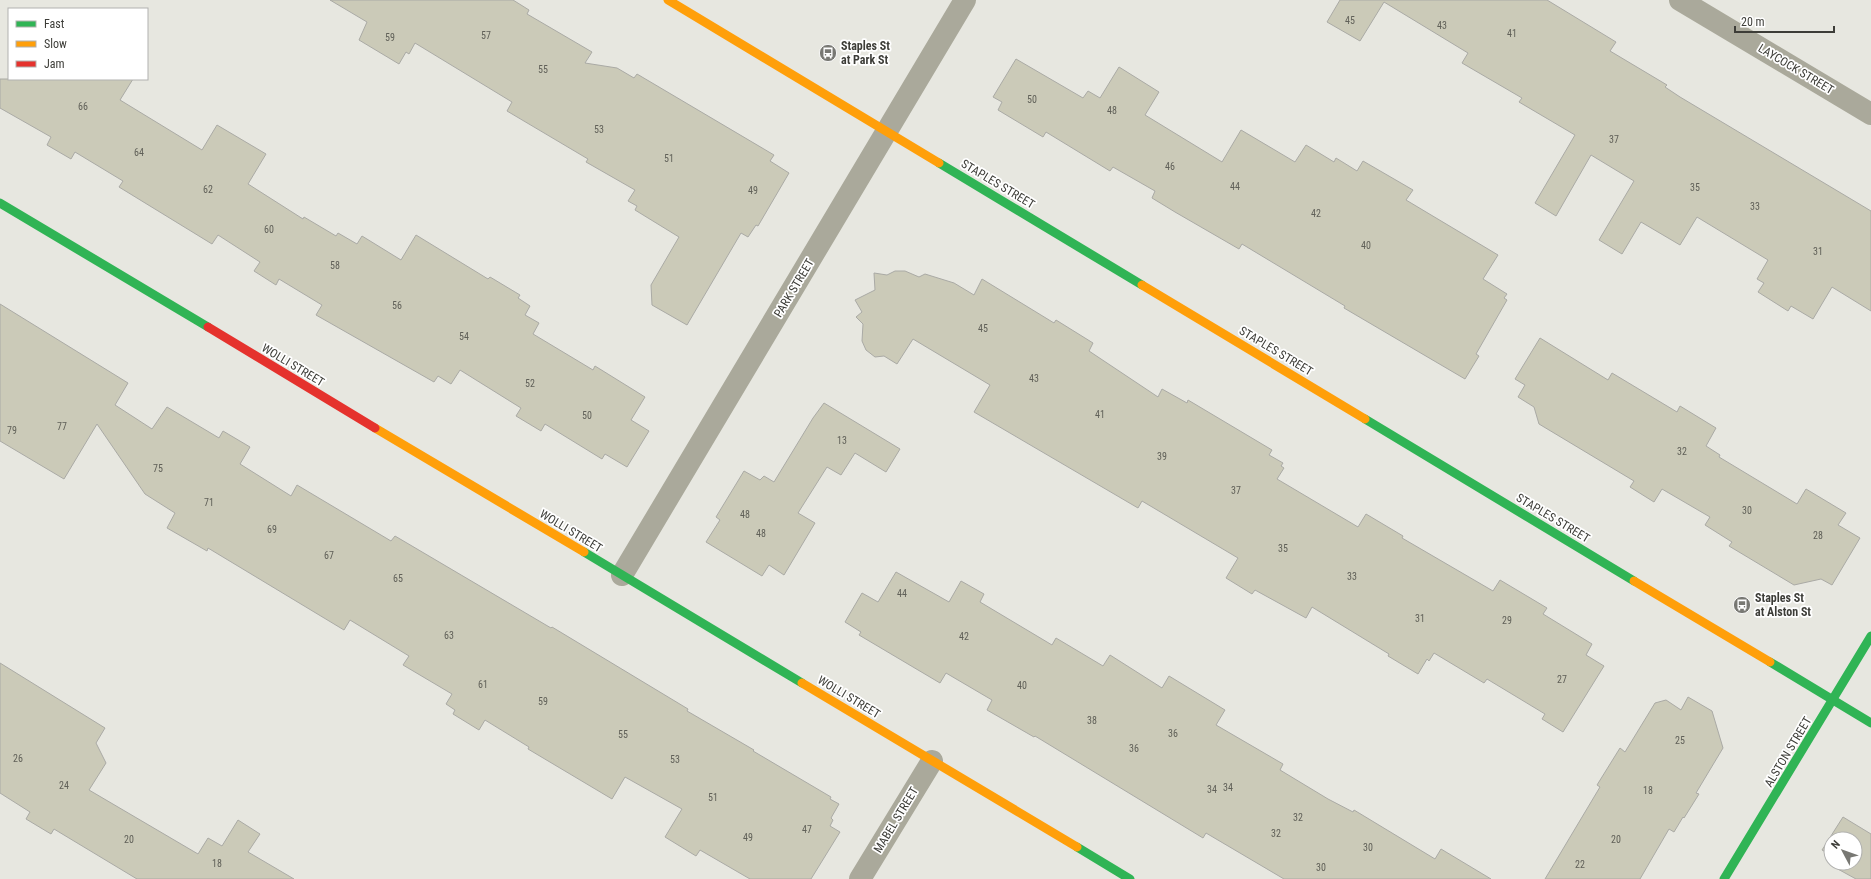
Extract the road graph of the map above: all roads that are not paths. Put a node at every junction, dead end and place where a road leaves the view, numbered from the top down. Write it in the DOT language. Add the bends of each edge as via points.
graph roads {
  1 [pos="668,0"];
  2 [pos="965,0"];
  3 [pos="1680,0"];
  4 [pos="1871,114"];
  5 [pos="887,132"];
  6 [pos="0,203"];
  7 [pos="622,575"];
  8 [pos="1871,636"];
  9 [pos="1833,700"];
  10 [pos="1871,723"];
  11 [pos="932,761"];
  12 [pos="860,879"];
  13 [pos="1130,879"];
  14 [pos="1724,879"];
  1 -- 5 [label="street, STAPLES STREET"];
  2 -- 5 [label="street, PARK STREET"];
  3 -- 4 [label="street, LAYCOCK STREET"];
  5 -- 7 [label="street, PARK STREET"];
  5 -- 9 [label="street, STAPLES STREET"];
  6 -- 7 [label="street, WOLLI STREET"];
  7 -- 11 [label="street, WOLLI STREET"];
  8 -- 9 [label="street, ALSTON STREET"];
  9 -- 10 [label="street, STAPLES STREET"];
  9 -- 14 [label="street, ALSTON STREET"];
  11 -- 12 [label="street, MABEL STREET"];
  11 -- 13 [label="street, WOLLI STREET"];
}
